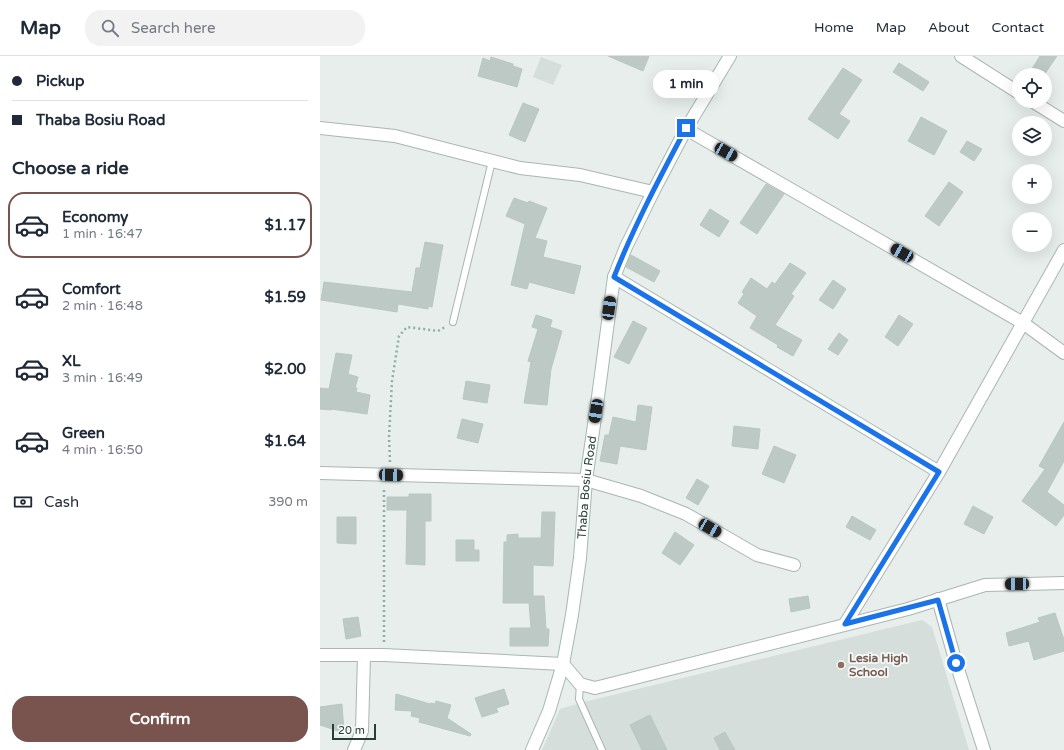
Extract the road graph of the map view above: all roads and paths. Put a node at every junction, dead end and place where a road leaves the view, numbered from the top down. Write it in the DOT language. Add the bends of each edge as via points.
graph roads {
  1 [pos="730,56"];
  2 [pos="961,56"];
  3 [pos="1012,89"];
  4 [pos="1043,108"];
  5 [pos="1064,121"];
  6 [pos="320,128"];
  7 [pos="686,128"];
  8 [pos="492,161"];
  9 [pos="652,192"];
  10 [pos="1064,250"];
  11 [pos="614,277"];
  12 [pos="453,322"];
  13 [pos="1023,323"];
  14 [pos="1064,353"];
  15 [pos="939,472"];
  16 [pos="320,473"];
  17 [pos="387,475"];
  18 [pos="586,480"];
  19 [pos="794,565"];
  20 [pos="1064,583"];
  21 [pos="938,600"];
  22 [pos="845,624"];
  23 [pos="364,654"];
  24 [pos="320,655"];
  25 [pos="384,655"];
  26 [pos="563,664"];
  27 [pos="580,684"];
  28 [pos="354,750"];
  29 [pos="532,750"];
  30 [pos="602,750"];
  31 [pos="984,750"];
  1 -- 7 [label="street, Thaba Bosiu Road"];
  2 -- 3 [label="street"];
  4 -- 5 [label="street"];
  6 -- 8 [label="street" via="395,136"];
  7 -- 9 [label="street, Thaba Bosiu Road"];
  7 -- 13 [label="street"];
  8 -- 9 [label="street" via="520,168 580,175"];
  8 -- 12 [label="lane"];
  9 -- 11 [label="street, Thaba Bosiu Road"];
  10 -- 13 [label="street"];
  11 -- 15 [label="street"];
  11 -- 18 [label="street, Thaba Bosiu Road"];
  12 -- 17 [label="path" via="438,331 407,327 399,336 392,381"];
  13 -- 14 [label="street"];
  13 -- 15 [label="street"];
  15 -- 22 [label="street"];
  16 -- 17 [label="street"];
  17 -- 18 [label="street"];
  17 -- 25 [label="path"];
  18 -- 19 [label="street" via="641,496 686,514 757,555"];
  18 -- 26 [label="street, Thaba Bosiu Road" via="580,558"];
  20 -- 21 [label="street" via="985,584"];
  21 -- 22 [label="street"];
  21 -- 31 [label="street"];
  22 -- 27 [label="street" via="594,688"];
  23 -- 24 [label="street"];
  23 -- 25 [label="street"];
  23 -- 28 [label="street" via="362,731"];
  25 -- 26 [label="street"];
  26 -- 27 [label="street"];
  26 -- 29 [label="street, Thaba Bosiu Road" via="549,711"];
  27 -- 30 [label="lane" via="579,699"];
}
